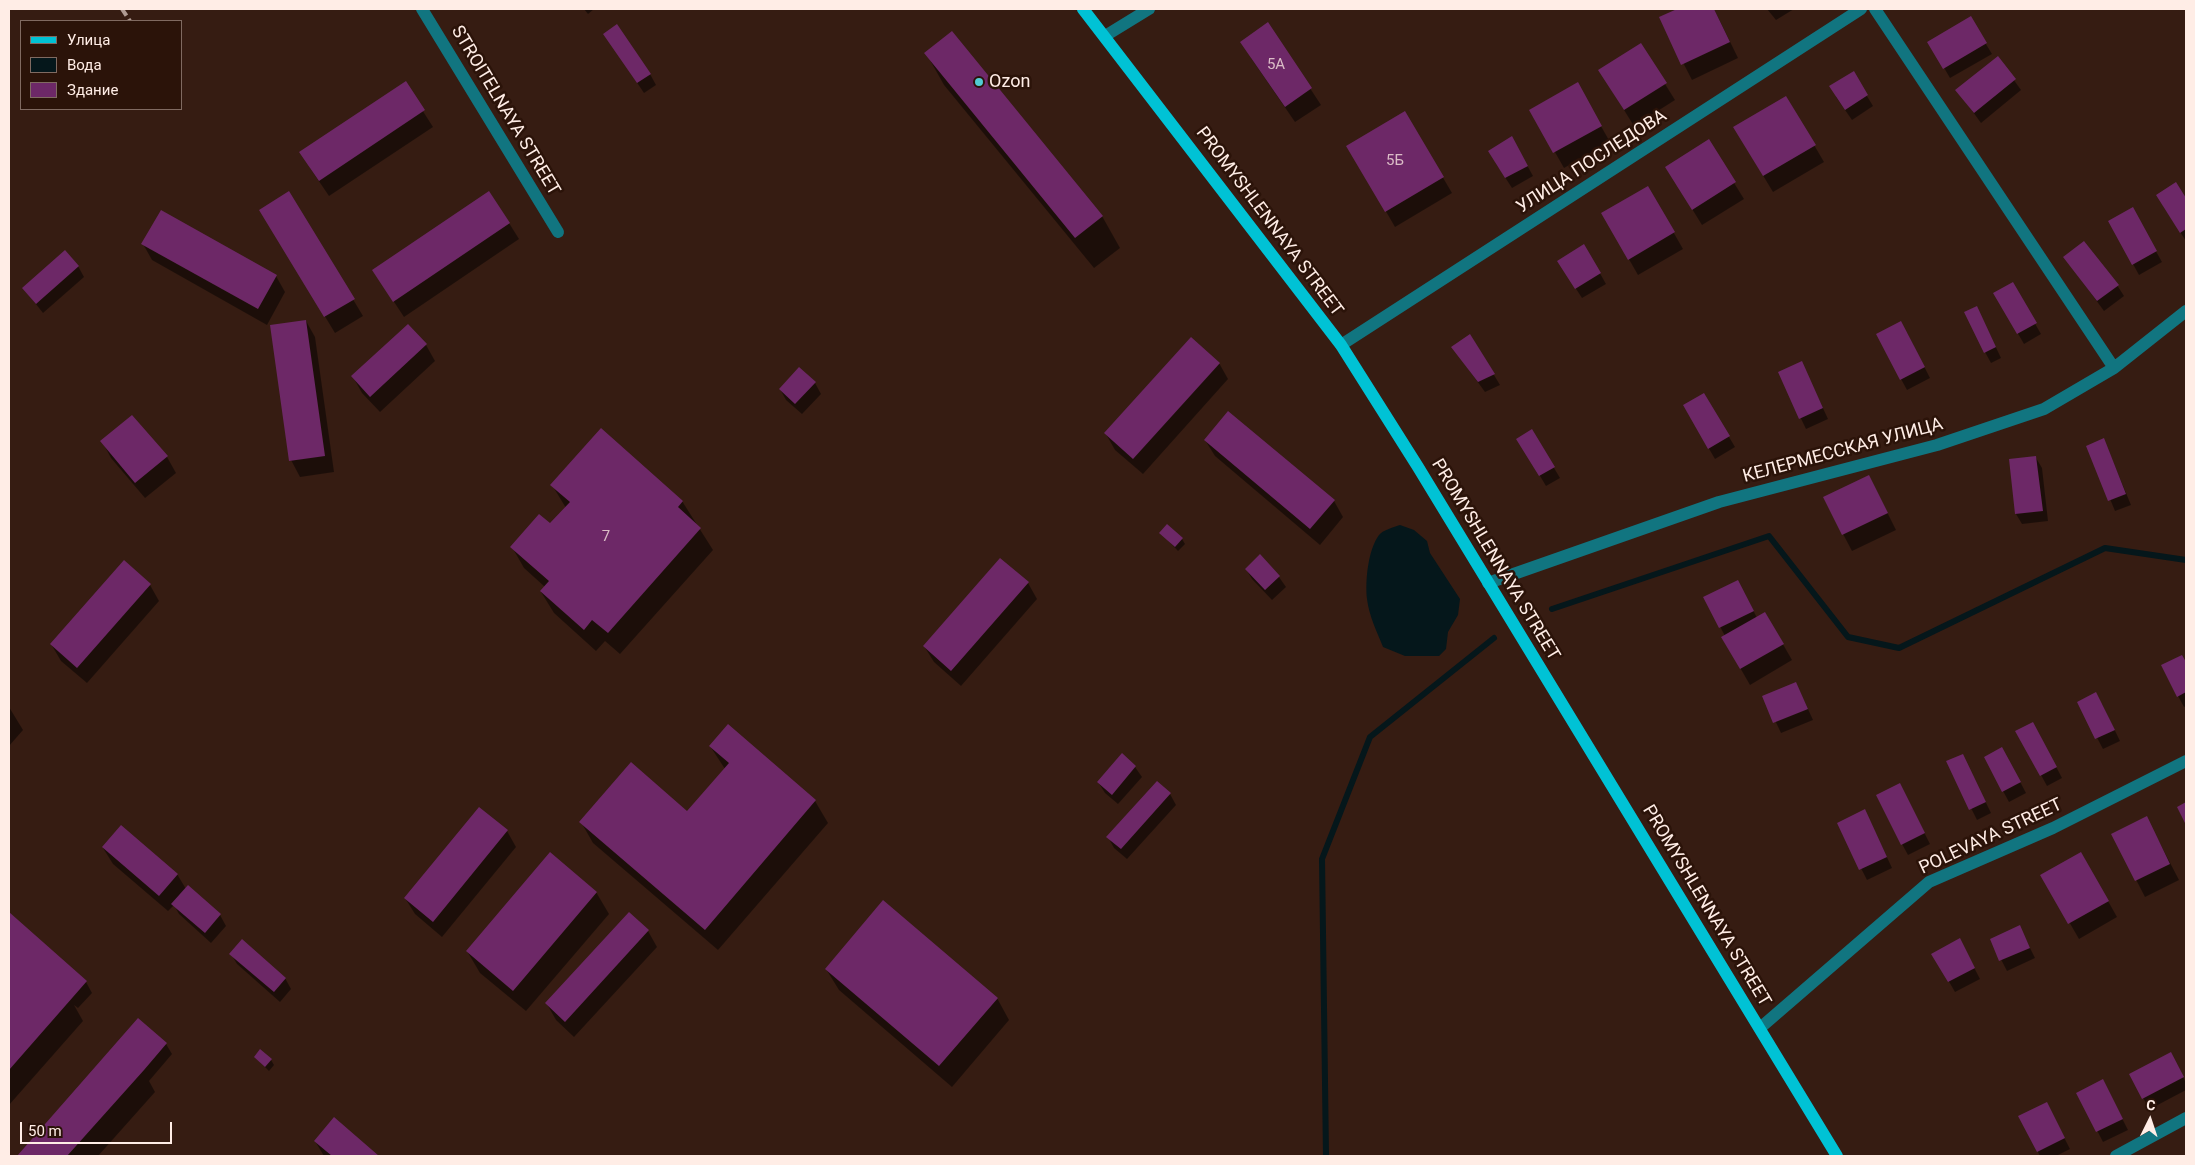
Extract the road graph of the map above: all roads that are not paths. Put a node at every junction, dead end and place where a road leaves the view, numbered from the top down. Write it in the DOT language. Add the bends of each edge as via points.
graph roads {
  1 [pos="422,9"];
  2 [pos="1083,9"];
  3 [pos="1149,9"];
  4 [pos="1862,9"];
  5 [pos="1874,9"];
  6 [pos="1105,36"];
  7 [pos="558,232"];
  8 [pos="2186,311"];
  9 [pos="1340,345"];
  10 [pos="2114,368"];
  11 [pos="1488,583"];
  12 [pos="2186,761"];
  13 [pos="1760,1028"];
  14 [pos="2186,1118"];
  15 [pos="1837,1156"];
  16 [pos="2116,1156"];
  1 -- 7 [label="street, STROITELNAYA STREET"];
  2 -- 6 [label="main road, PROMYSHLENNAYA STREET"];
  3 -- 6 [label="street"];
  4 -- 9 [label="street, УЛИЦА ПОСЛЕДОВА"];
  5 -- 10 [label="street"];
  6 -- 9 [label="main road, PROMYSHLENNAYA STREET"];
  8 -- 10 [label="street, КЕЛЕРМЕССКАЯ УЛИЦА"];
  9 -- 11 [label="main road, PROMYSHLENNAYA STREET"];
  10 -- 11 [label="street, КЕЛЕРМЕССКАЯ УЛИЦА" via="2044,409 1937,445 1719,502"];
  11 -- 13 [label="main road, PROMYSHLENNAYA STREET"];
  12 -- 13 [label="street, POLEVAYA STREET" via="2053,828 1929,882"];
  13 -- 15 [label="main road, PROMYSHLENNAYA STREET"];
  14 -- 16 [label="street"];
}
